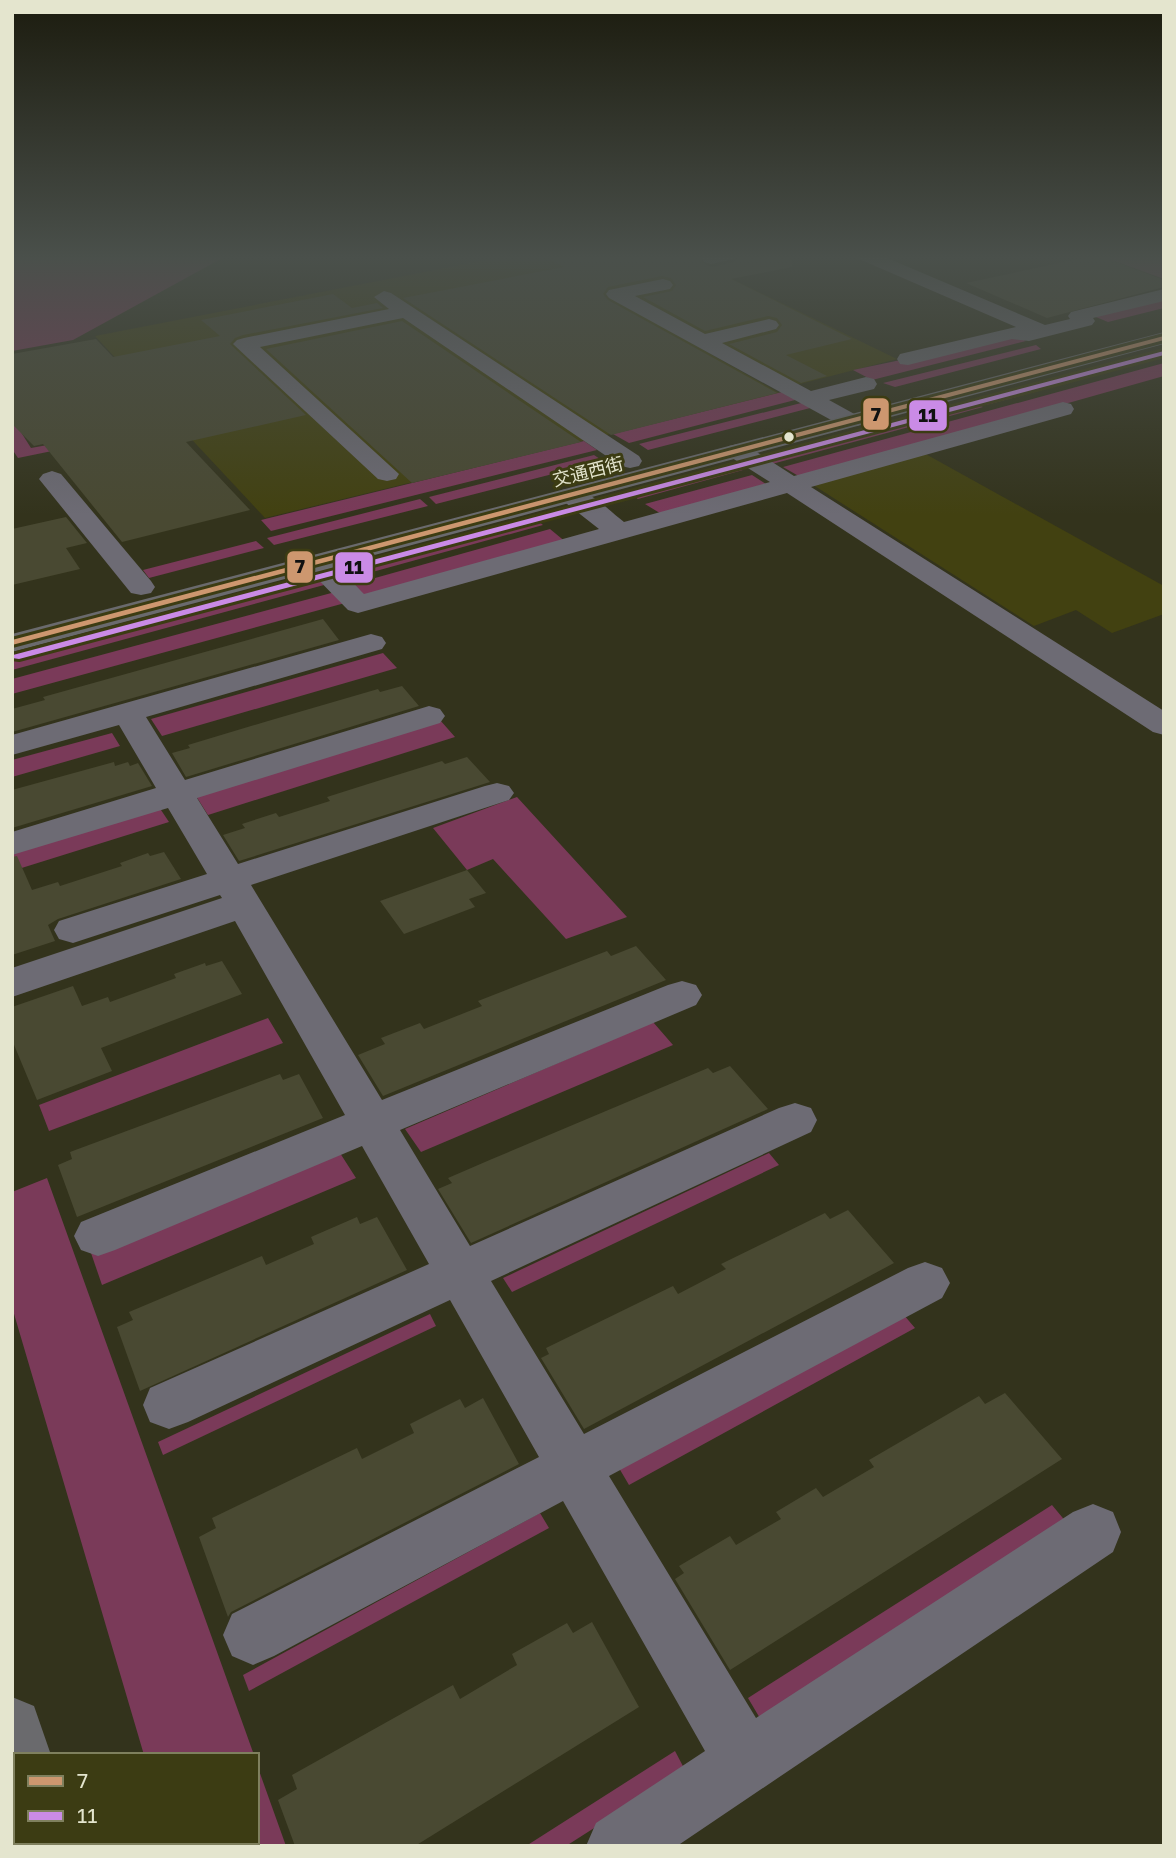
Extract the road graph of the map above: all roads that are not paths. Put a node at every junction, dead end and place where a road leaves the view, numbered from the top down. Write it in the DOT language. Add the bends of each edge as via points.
graph roads {
  1 [pos="256,342"];
  2 [pos="450,342"];
  3 [pos="704,342"];
  4 [pos="977,342"];
  5 [pos="1068,342"];
  6 [pos="1095,342"];
  7 [pos="1147,342"];
  8 [pos="1078,346"];
  9 [pos="908,359"];
  10 [pos="842,372"];
  11 [pos="877,390"];
  12 [pos="1063,409"];
  13 [pos="830,410"];
  14 [pos="738,451"];
  15 [pos="630,461"];
  16 [pos="387,474"];
  17 [pos="52,479"];
  18 [pos="790,484"];
  19 [pos="570,495"];
  20 [pos="618,531"];
  21 [pos="316,563"];
  22 [pos="141,587"];
  23 [pos="12,620"];
  24 [pos="12,643"];
  25 [pos="371,643"];
  26 [pos="127,712"];
  27 [pos="429,716"];
  28 [pos="1164,725"];
  29 [pos="12,745"];
  30 [pos="497,793"];
  31 [pos="177,794"];
  32 [pos="12,844"];
  33 [pos="237,892"];
  34 [pos="73,930"];
  35 [pos="12,983"];
  36 [pos="682,995"];
  37 [pos="795,1120"];
  38 [pos="372,1122"];
  39 [pos="98,1236"];
  40 [pos="460,1273"];
  41 [pos="925,1283"];
  42 [pos="169,1405"];
  43 [pos="574,1467"];
  44 [pos="1093,1532"];
  45 [pos="253,1636"];
  46 [pos="12,1728"];
  47 [pos="18,1753"];
  48 [pos="746,1761"];
  49 [pos="619,1846"];
  1 -- 16 [label="lane" via="244,344"];
  2 -- 15 [label="lane"];
  3 -- 13 [label="lane"];
  4 -- 9 [label="lane"];
  5 -- 8 [label="lane"];
  6 -- 8 [label="main road, 交通西街"];
  7 -- 13 [label="main road, 交通西街"];
  8 -- 11 [label="main road, 交通西街"];
  10 -- 11 [label="lane"];
  11 -- 13 [label="main road, 交通西街"];
  12 -- 18 [label="lane"];
  13 -- 14 [label="main road, 交通西街"];
  13 -- 15 [label="main road, 交通西街"];
  14 -- 18 [label="lane"];
  14 -- 19 [label="main road, 交通西街"];
  15 -- 22 [label="main road, 交通西街"];
  17 -- 22 [label="lane"];
  18 -- 20 [label="lane"];
  18 -- 28 [label="lane"];
  19 -- 20 [label="lane"];
  19 -- 21 [label="main road, 交通西街"];
  20 -- 21 [label="lane" via="358,604"];
  21 -- 24 [label="main road, 交通西街"];
  22 -- 23 [label="main road, 交通西街"];
  25 -- 26 [label="lane"];
  26 -- 29 [label="lane"];
  26 -- 31 [label="lane"];
  27 -- 31 [label="lane"];
  30 -- 33 [label="lane"];
  31 -- 32 [label="lane"];
  31 -- 33 [label="lane"];
  33 -- 34 [label="lane"];
  33 -- 35 [label="lane"];
  33 -- 38 [label="lane"];
  36 -- 38 [label="lane"];
  37 -- 40 [label="lane"];
  38 -- 39 [label="lane"];
  38 -- 40 [label="lane"];
  40 -- 42 [label="lane"];
  40 -- 43 [label="lane"];
  41 -- 43 [label="lane"];
  43 -- 45 [label="lane"];
  43 -- 48 [label="lane"];
  44 -- 48 [label="lane"];
  46 -- 47 [label="main road"];
  48 -- 49 [label="lane"];
}
